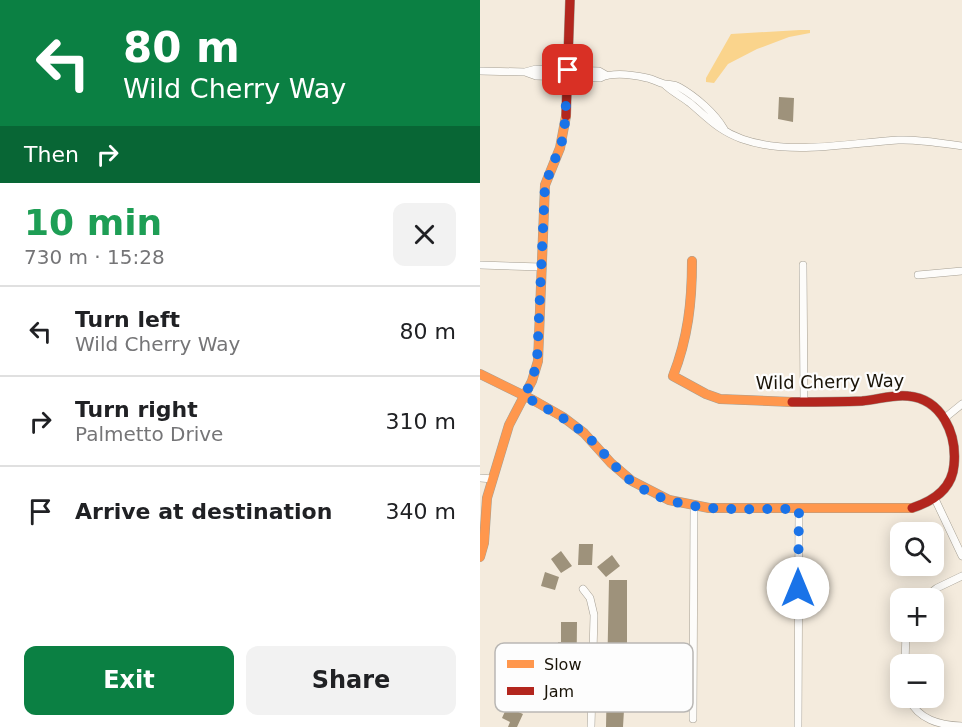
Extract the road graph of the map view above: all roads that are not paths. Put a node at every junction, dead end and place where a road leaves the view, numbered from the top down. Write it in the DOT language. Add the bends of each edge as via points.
graph roads {
  1 [pos="570,0"];
  2 [pos="480,71"];
  3 [pos="568,73"];
  4 [pos="962,146"];
  5 [pos="692,261"];
  6 [pos="480,265"];
  7 [pos="803,265"];
  8 [pos="542,267"];
  9 [pos="962,271"];
  10 [pos="918,275"];
  11 [pos="480,374"];
  12 [pos="524,396"];
  13 [pos="804,401"];
  14 [pos="962,404"];
  15 [pos="946,417"];
  16 [pos="480,478"];
  17 [pos="493,479"];
  18 [pos="935,499"];
  19 [pos="694,507"];
  20 [pos="799,509"];
  21 [pos="962,556"];
  22 [pos="480,557"];
  23 [pos="962,576"];
  24 [pos="937,588"];
  25 [pos="583,589"];
  26 [pos="593,643"];
  27 [pos="913,708"];
  28 [pos="591,712"];
  29 [pos="693,719"];
  30 [pos="962,726"];
  31 [pos="591,727"];
  32 [pos="798,727"];
  1 -- 3 [label="street"];
  2 -- 3 [label="street" via="525,72 536,76"];
  3 -- 4 [label="street" via="600,78 633,76 664,84 715,127 743,139 773,145 918,140"];
  3 -- 8 [label="street" via="564,136 545,185"];
  5 -- 13 [label="street, Wild Cherry Way" via="690,322 673,376 720,399"];
  6 -- 8 [label="street"];
  7 -- 13 [label="street"];
  8 -- 12 [label="street" via="537,361"];
  9 -- 10 [label="street"];
  11 -- 12 [label="street"];
  12 -- 17 [label="street" via="509,425"];
  12 -- 19 [label="street" via="574,425 639,486"];
  13 -- 15 [label="street, Wild Cherry Way" via="870,401 906,395 933,404"];
  14 -- 15 [label="street"];
  15 -- 18 [label="street" via="957,442 957,462 949,484"];
  16 -- 17 [label="street"];
  17 -- 22 [label="street"];
  18 -- 20 [label="street" via="906,509"];
  18 -- 21 [label="street"];
  19 -- 20 [label="street"];
  19 -- 29 [label="street"];
  20 -- 32 [label="street"];
  23 -- 24 [label="street"];
  25 -- 26 [label="street" via="590,597 594,615"];
  27 -- 30 [label="street" via="930,721"];
  28 -- 31 [label="street"];
}
